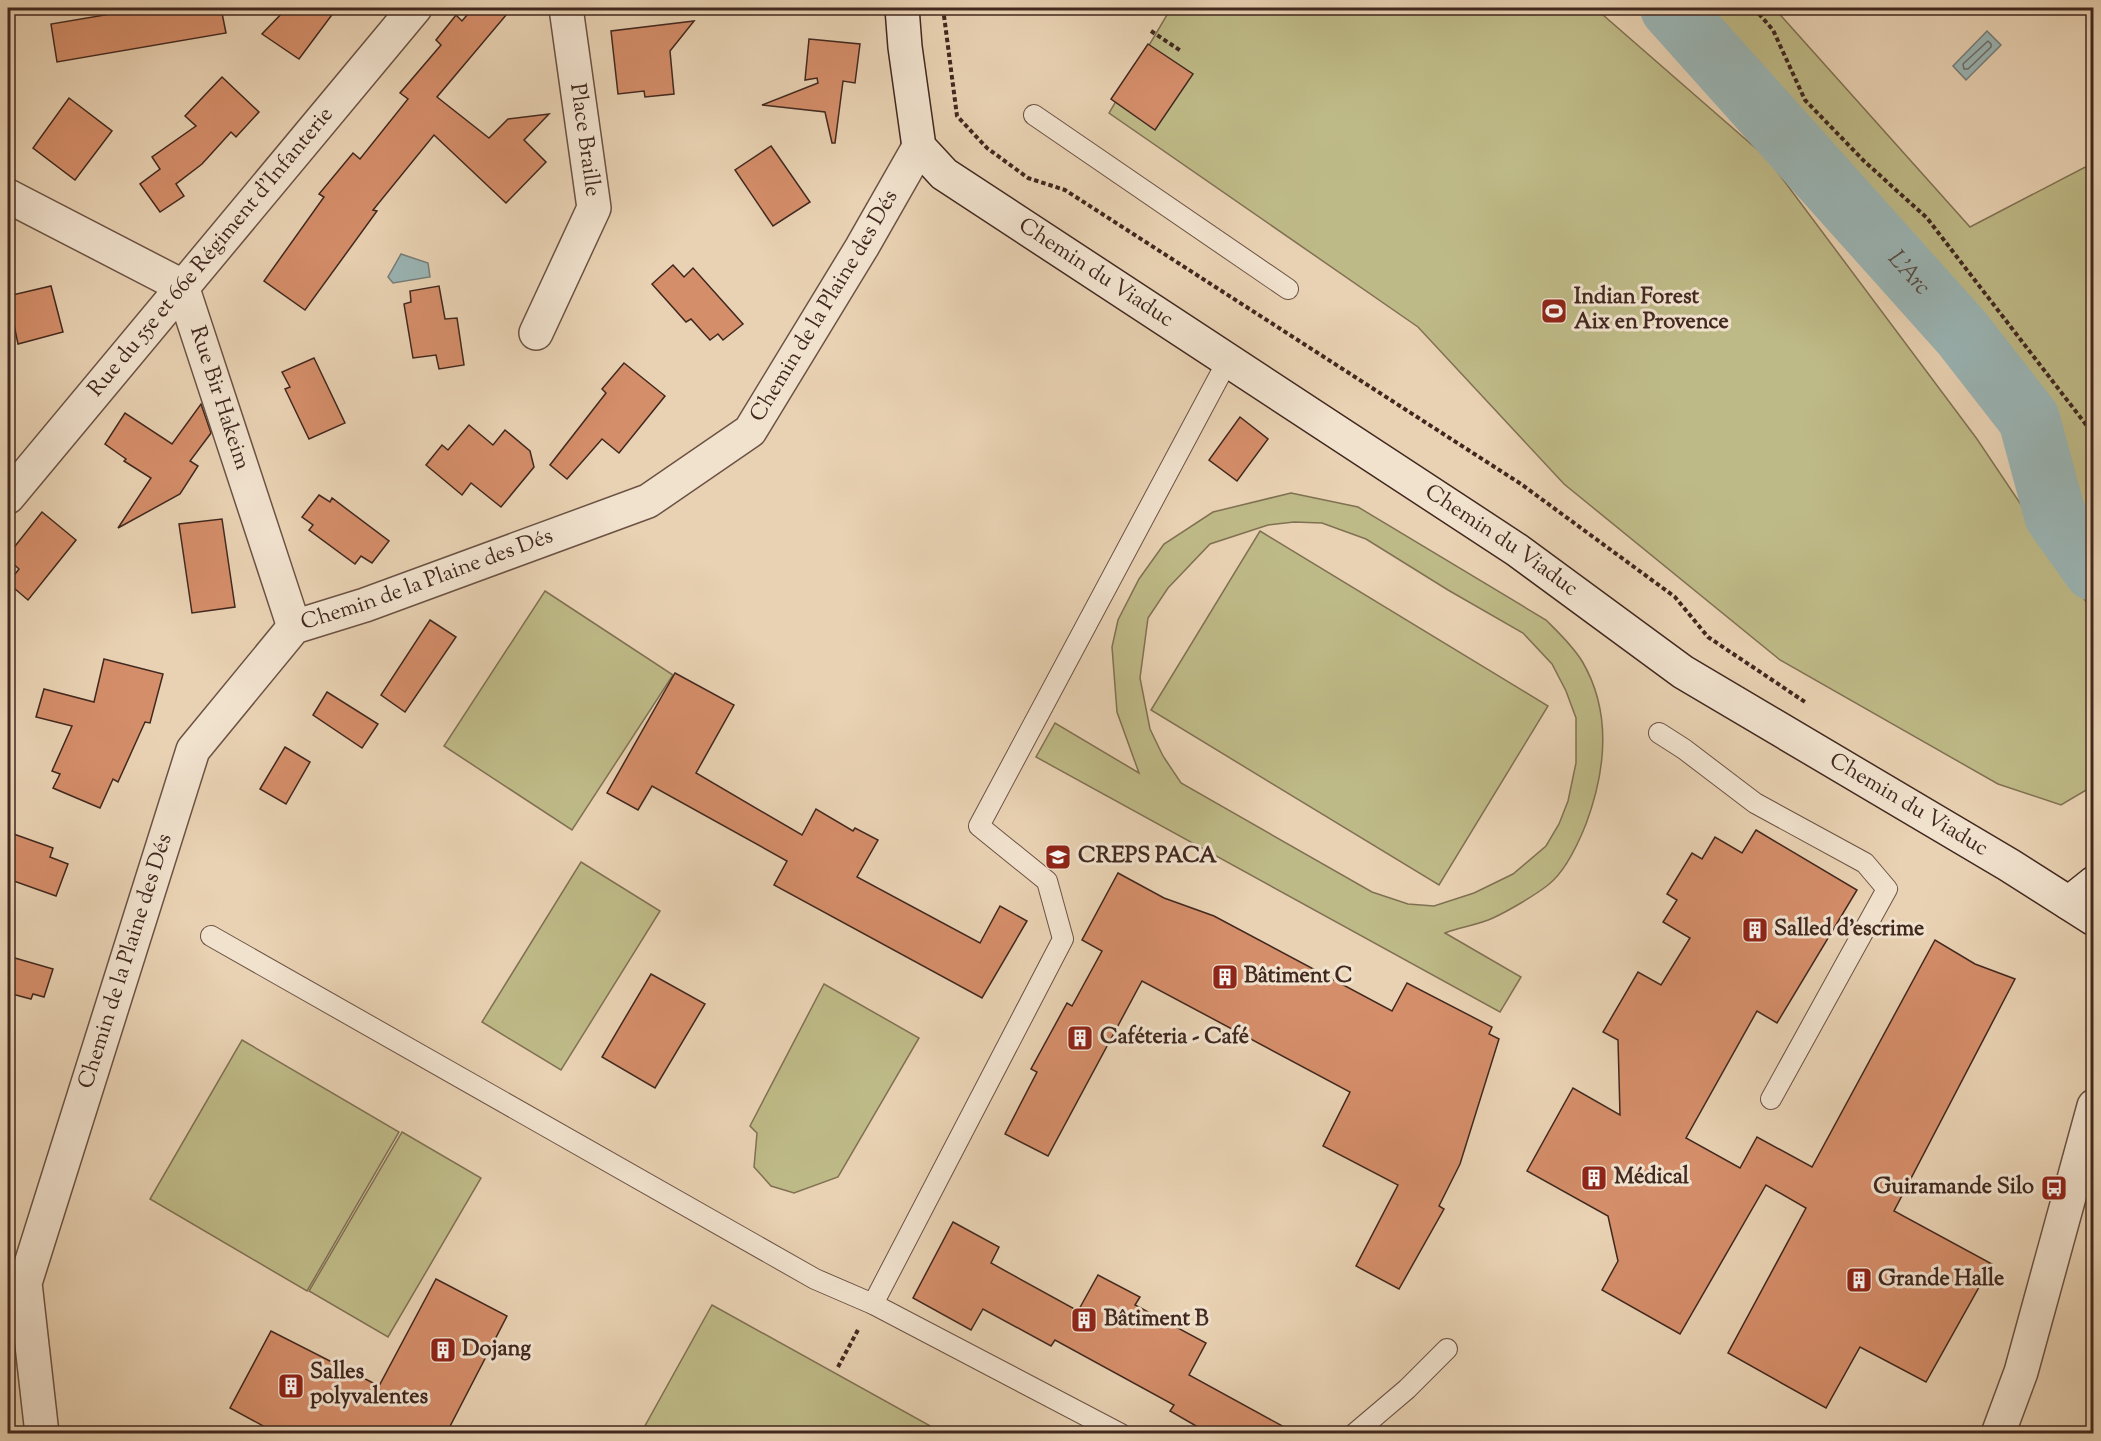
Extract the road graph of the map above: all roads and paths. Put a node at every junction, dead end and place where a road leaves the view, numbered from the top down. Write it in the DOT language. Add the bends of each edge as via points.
graph roads {
  1 [pos="415,8"];
  2 [pos="566,8"];
  3 [pos="902,8"];
  4 [pos="943,8"];
  5 [pos="1754,8"];
  6 [pos="1151,31"];
  7 [pos="1181,51"];
  8 [pos="1034,116"];
  9 [pos="919,147"];
  10 [pos="8,196"];
  11 [pos="182,286"];
  12 [pos="1288,289"];
  13 [pos="536,333"];
  14 [pos="1228,360"];
  15 [pos="2094,435"];
  16 [pos="8,497"];
  17 [pos="294,627"];
  18 [pos="1811,705"];
  19 [pos="1659,733"];
  20 [pos="2085,902"];
  21 [pos="211,936"];
  22 [pos="1771,1099"];
  23 [pos="2094,1106"];
  24 [pos="873,1304"];
  25 [pos="1447,1349"];
  26 [pos="838,1367"];
  27 [pos="42,1434"];
  28 [pos="1121,1434"];
  29 [pos="1354,1434"];
  30 [pos="1998,1434"];
  1 -- 11 [label="street, Rue du 55e et 66e Régiment d'Infanterie"];
  2 -- 13 [label="street, Place Braille" via="594,208"];
  3 -- 9 [label="street"];
  4 -- 18 [label="path" via="957,116 987,148 1028,178 1065,190 1521,484 1675,597 1708,637"];
  5 -- 15 [label="path" via="1773,30 1805,100 1927,218"];
  6 -- 7 [label="path"];
  8 -- 12 [label="lane"];
  9 -- 14 [label="street, Chemin du Viaduc" via="944,174"];
  9 -- 17 [label="street, Chemin de la Plaine des Dés" via="750,431 648,501"];
  10 -- 11 [label="street"];
  11 -- 16 [label="street, Rue du 55e et 66e Régiment d'Infanterie"];
  11 -- 17 [label="street, Rue Bir Hakeim"];
  14 -- 20 [label="street, Chemin du Viaduc" via="1517,550 1683,672 2009,865"];
  14 -- 24 [label="lane" via="979,826 1047,881 1063,939"];
  17 -- 27 [label="street, Chemin de la Plaine des Dés" via="193,750 87,1079 25,1283"];
  19 -- 22 [label="lane" via="1755,803 1865,863 1887,889"];
  21 -- 24 [label="lane" via="815,1279"];
  23 -- 30 [label="street" via="2021,1372"];
  24 -- 26 [label="path"];
  24 -- 28 [label="lane"];
  25 -- 29 [label="lane"];
}
